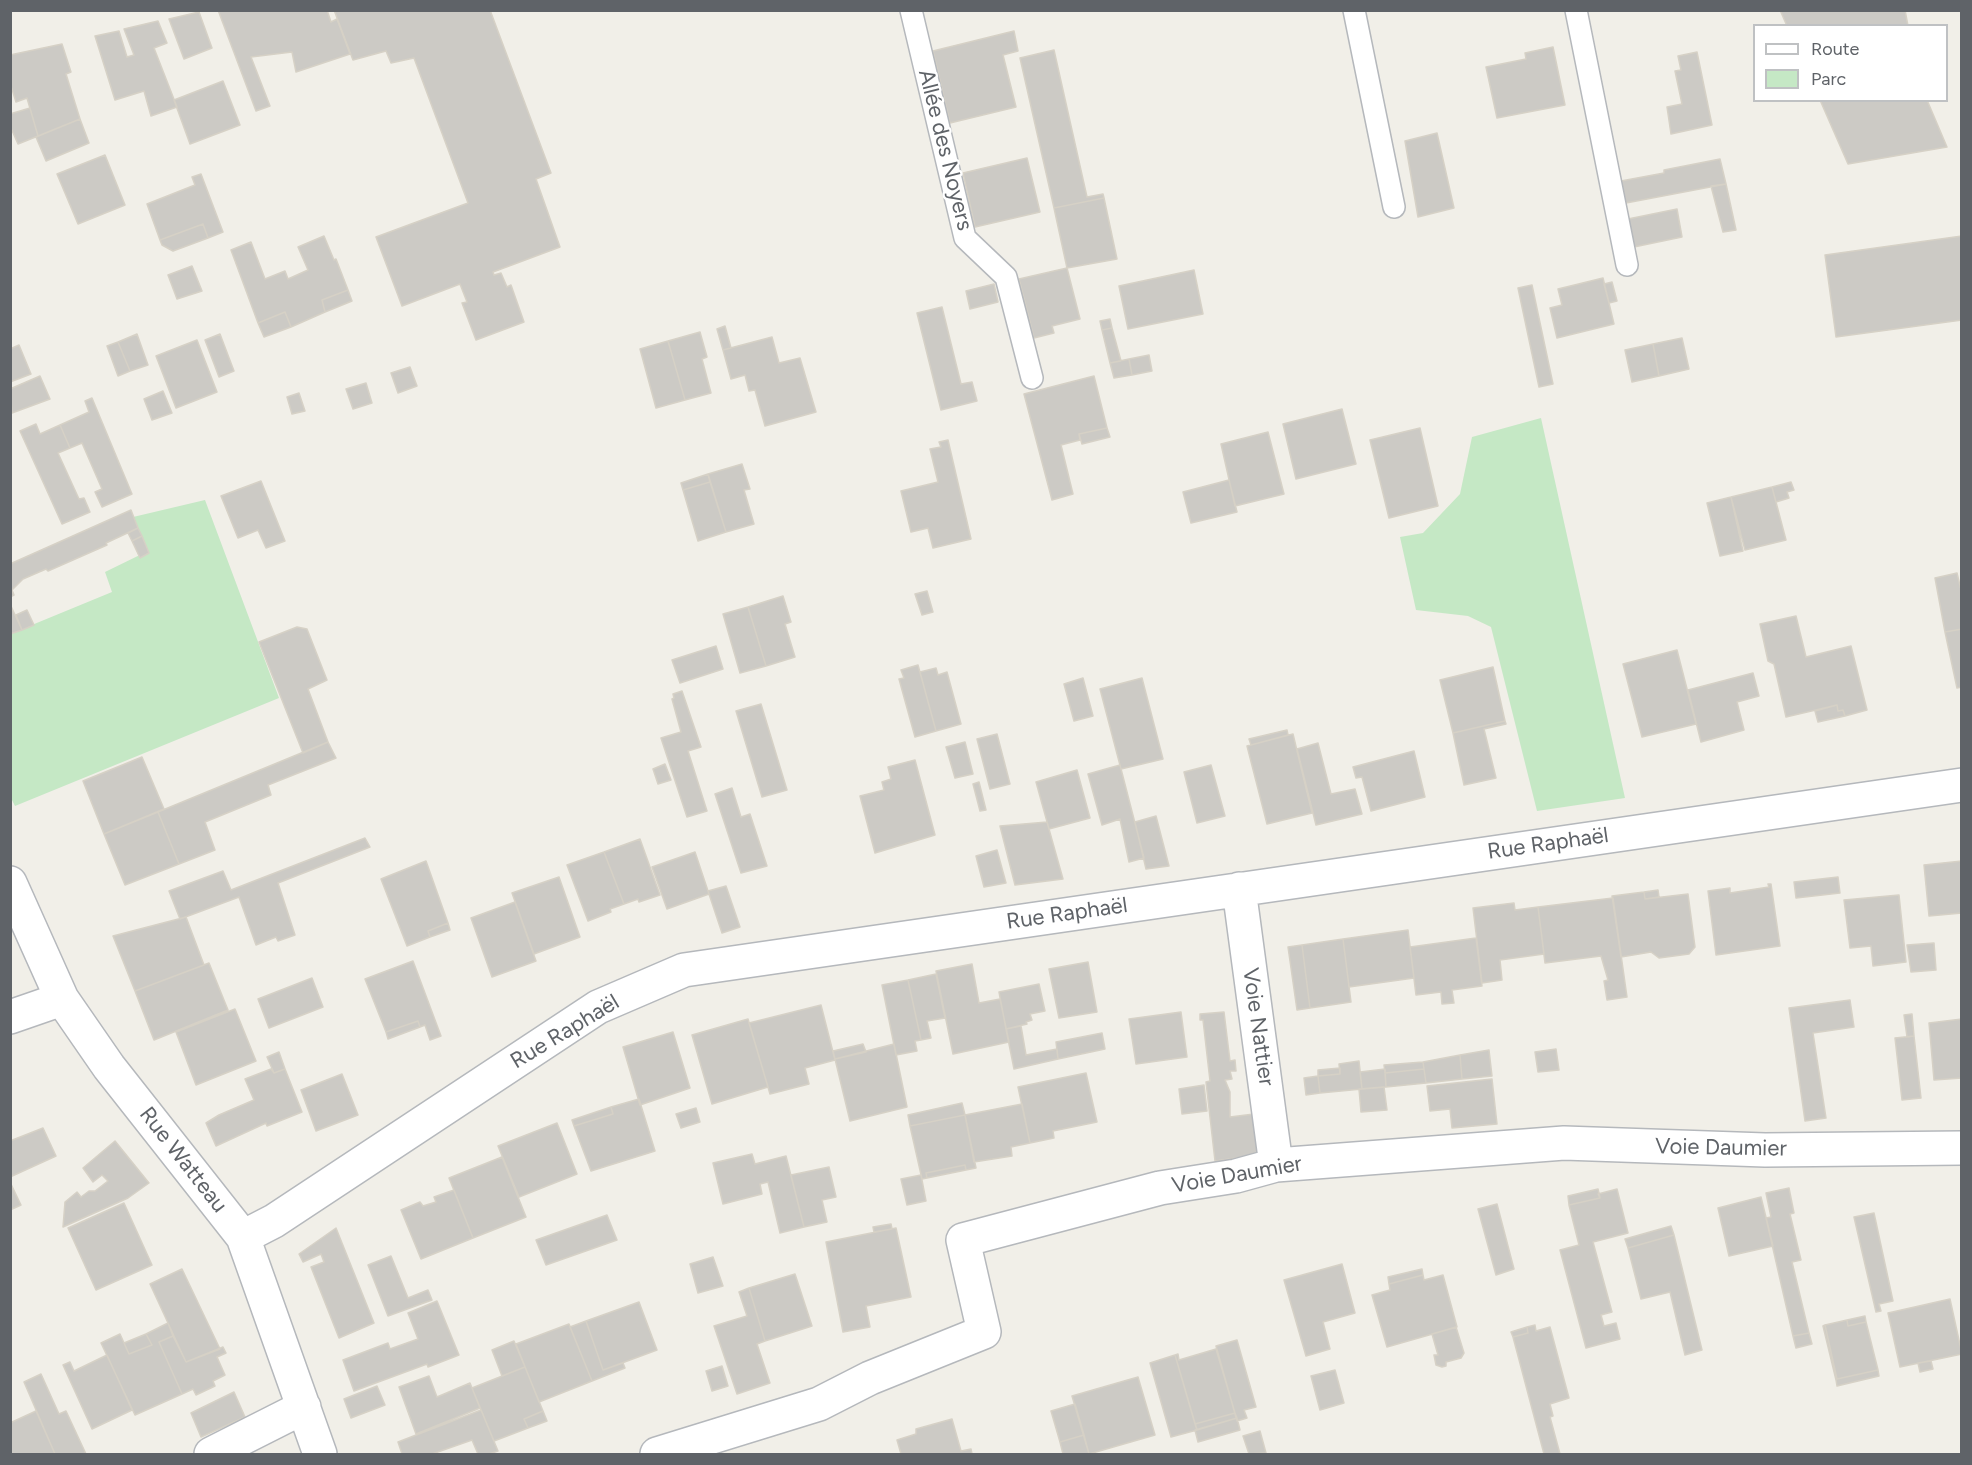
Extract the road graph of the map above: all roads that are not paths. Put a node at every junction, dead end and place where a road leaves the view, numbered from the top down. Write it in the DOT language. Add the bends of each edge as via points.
graph roads {
  1 [pos="910,10"];
  2 [pos="1354,10"];
  3 [pos="1576,10"];
  4 [pos="1394,207"];
  5 [pos="1627,265"];
  6 [pos="1032,378"];
  7 [pos="1962,785"];
  8 [pos="10,883"];
  9 [pos="1239,889"];
  10 [pos="62,999"];
  11 [pos="10,1017"];
  12 [pos="1962,1148"];
  13 [pos="1276,1165"];
  14 [pos="243,1237"];
  15 [pos="304,1407"];
  16 [pos="211,1455"];
  17 [pos="320,1455"];
  18 [pos="657,1455"];
  1 -- 6 [label="lane, Allée des Noyers" via="965,238 1006,277"];
  2 -- 4 [label="lane"];
  3 -- 5 [label="lane"];
  7 -- 9 [label="street, Rue Raphaël"];
  8 -- 10 [label="street, Rue Watteau"];
  9 -- 13 [label="street, Voie Nattier"];
  9 -- 14 [label="street, Rue Raphaël" via="684,970 598,1007 274,1221"];
  10 -- 11 [label="street"];
  10 -- 14 [label="street, Rue Watteau" via="109,1067"];
  12 -- 13 [label="street, Voie Daumier" via="1764,1150 1564,1143"];
  13 -- 18 [label="street, Voie Daumier" via="1236,1176 1160,1188 963,1240 984,1332 870,1378 819,1404"];
  14 -- 15 [label="street, Rue Watteau"];
  15 -- 16 [label="street"];
  15 -- 17 [label="street, Rue Watteau"];
}
